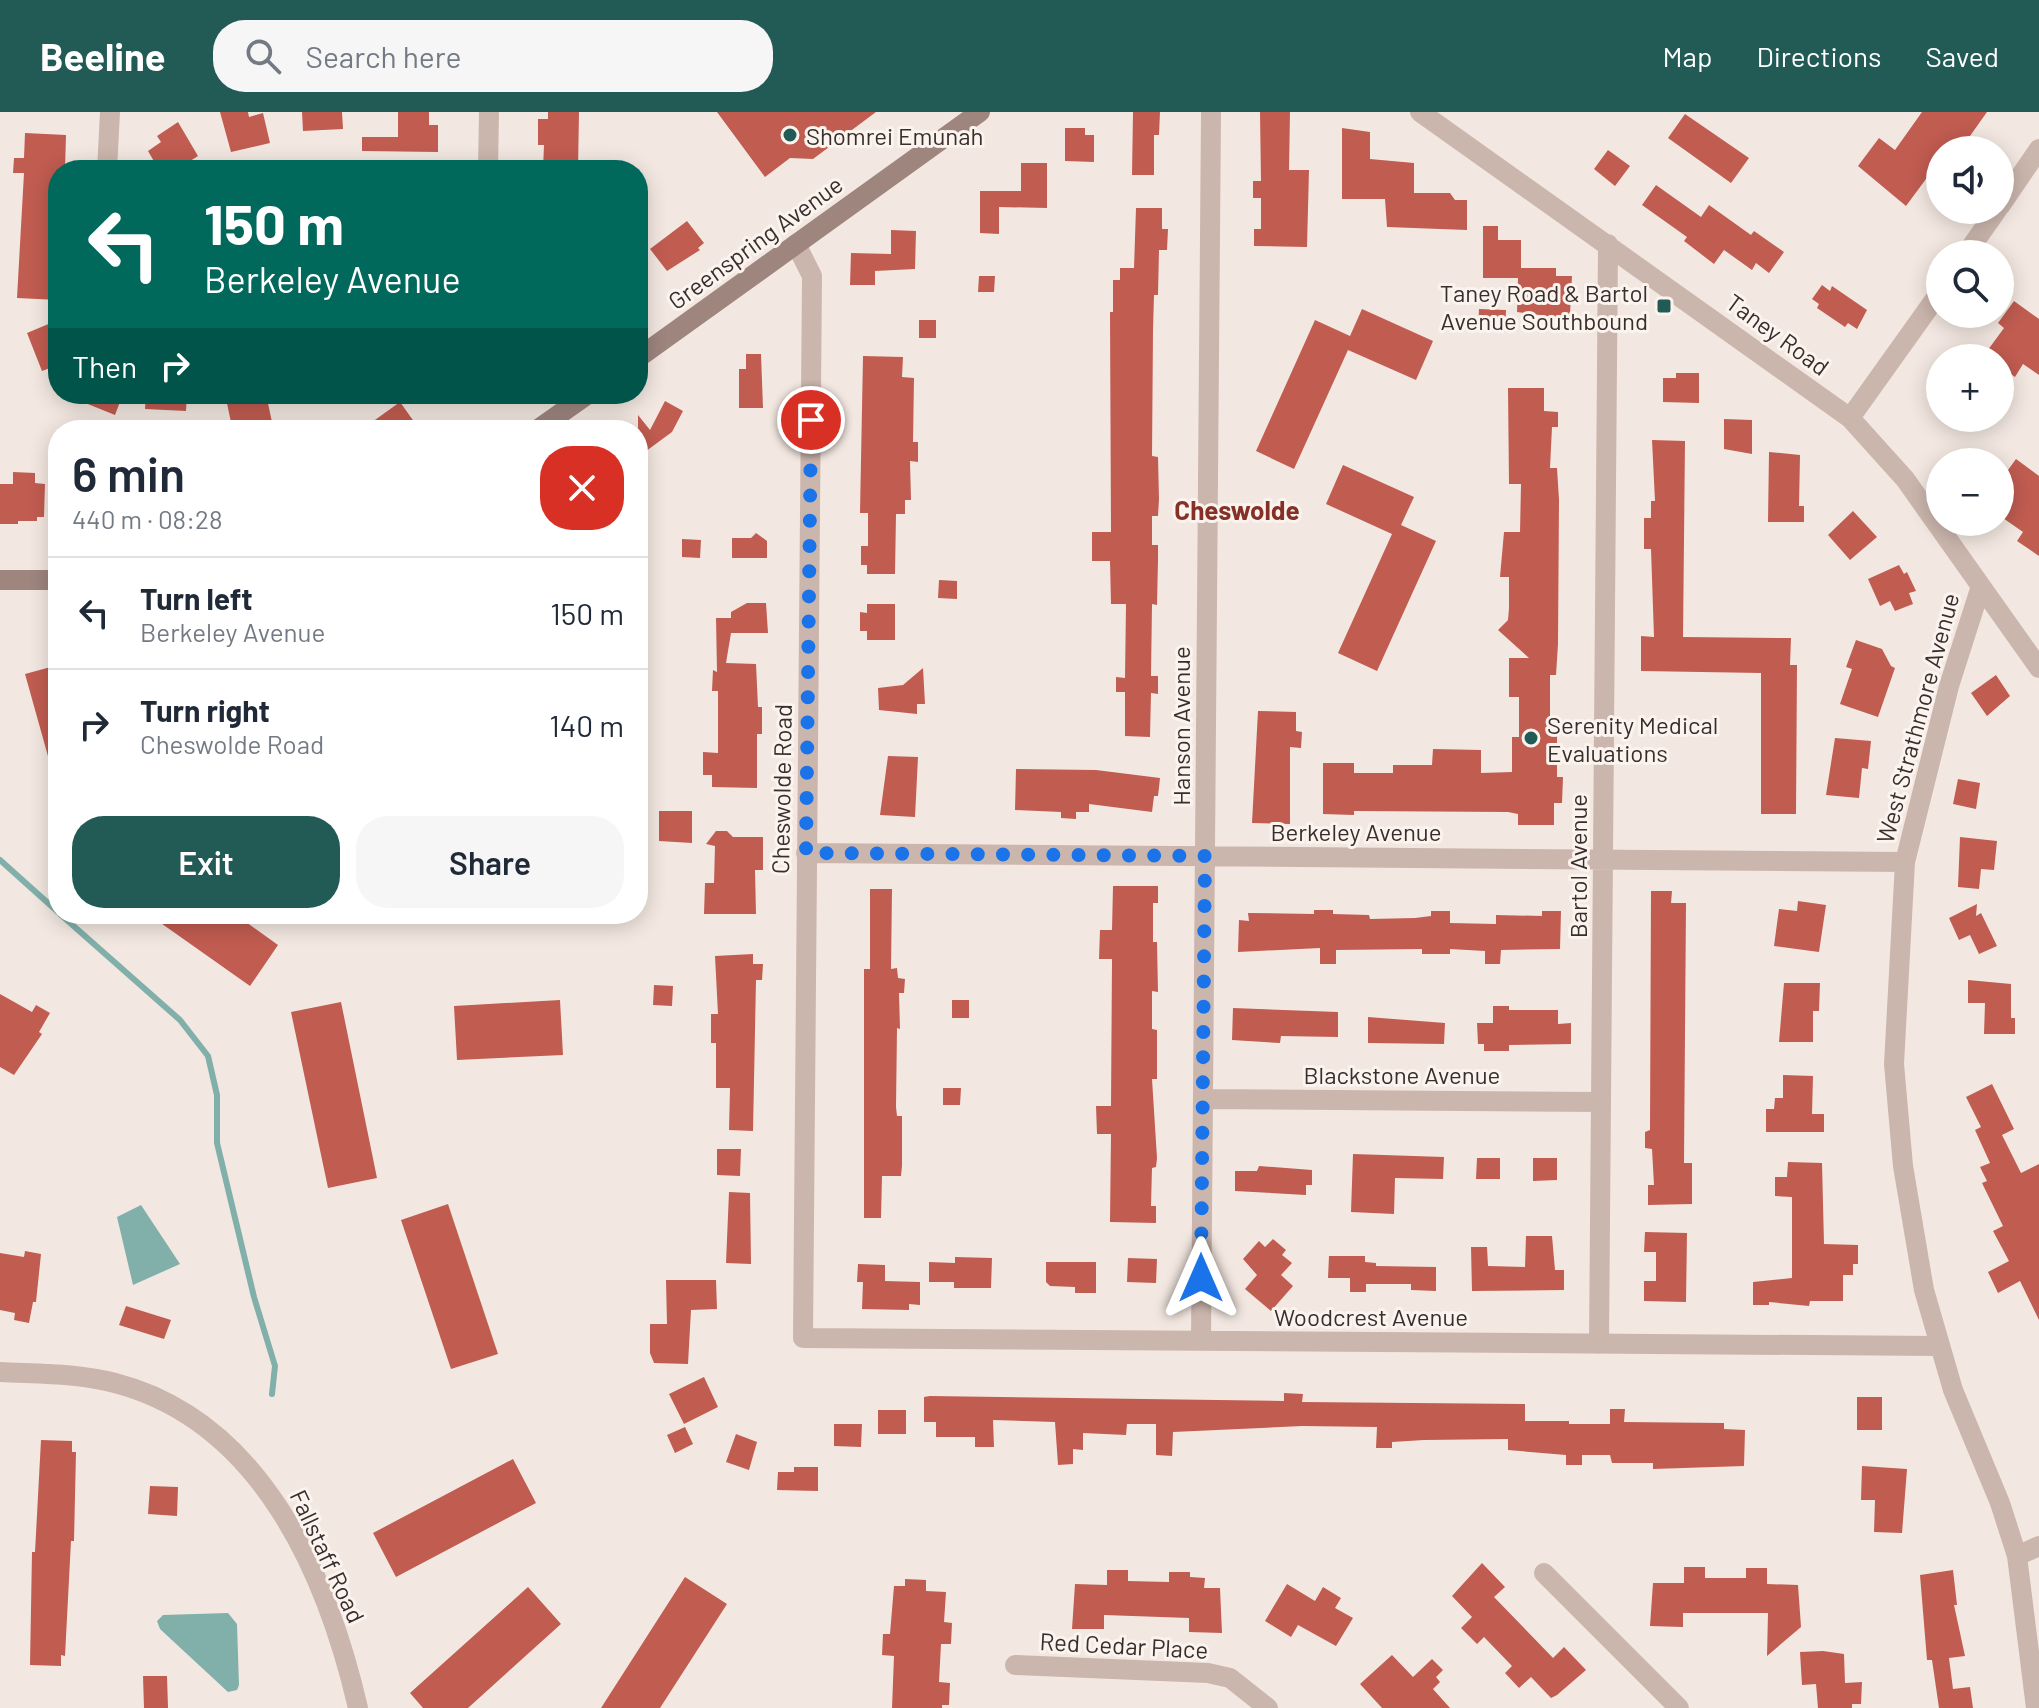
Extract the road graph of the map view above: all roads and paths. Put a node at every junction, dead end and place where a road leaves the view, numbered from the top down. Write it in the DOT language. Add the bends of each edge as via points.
graph roads {
  1 [pos="110,112"];
  2 [pos="489,112"];
  3 [pos="980,112"];
  4 [pos="1211,112"];
  5 [pos="1420,112"];
  6 [pos="2039,149"];
  7 [pos="108,160"];
  8 [pos="488,160"];
  9 [pos="2014,185"];
  10 [pos="796,244"];
  11 [pos="1608,244"];
  12 [pos="1926,312"];
  13 [pos="648,351"];
  14 [pos="569,404"];
  15 [pos="1850,418"];
  16 [pos="549,420"];
  17 [pos="0,580"];
  18 [pos="48,580"];
  19 [pos="1981,586"];
  20 [pos="2039,668"];
  21 [pos="806,853"];
  22 [pos="1205,856"];
  23 [pos="1603,859"];
  24 [pos="1905,862"];
  25 [pos="1203,1099"];
  26 [pos="1601,1102"];
  27 [pos="803,1338"];
  28 [pos="1201,1341"];
  29 [pos="1599,1344"];
  30 [pos="1939,1346"];
  31 [pos="0,1372"];
  32 [pos="2039,1546"];
  33 [pos="2017,1556"];
  34 [pos="1544,1573"];
  35 [pos="1015,1665"];
  36 [pos="358,1708"];
  37 [pos="1268,1708"];
  38 [pos="1679,1708"];
  39 [pos="2036,1708"];
  1 -- 7 [label="street"];
  2 -- 8 [label="street"];
  3 -- 10 [label="main road, Greenspring Avenue"];
  4 -- 22 [label="street, Hanson Avenue"];
  5 -- 11 [label="street, Taney Road"];
  6 -- 9 [label="street"];
  10 -- 13 [label="main road, Greenspring Avenue"];
  10 -- 21 [label="street, Cheswolde Road" via="812,276"];
  11 -- 15 [label="street, Taney Road"];
  11 -- 23 [label="street, Bartol Avenue"];
  12 -- 15 [label="street"];
  14 -- 16 [label="main road"];
  15 -- 19 [label="street, Taney Road" via="1880,447"];
  17 -- 18 [label="main road"];
  19 -- 20 [label="street, Taney Road"];
  19 -- 24 [label="street, West Strathmore Avenue" via="1949,686"];
  21 -- 22 [label="street, Berkeley Avenue"];
  21 -- 27 [label="street, Cheswolde Road"];
  22 -- 23 [label="street, Berkeley Avenue"];
  22 -- 25 [label="street, Hanson Avenue"];
  23 -- 24 [label="street, Berkeley Avenue"];
  23 -- 26 [label="street, Bartol Avenue"];
  24 -- 30 [label="street, West Strathmore Avenue" via="1894,1064 1911,1218"];
  25 -- 26 [label="street, Blackstone Avenue"];
  25 -- 28 [label="street, Hanson Avenue"];
  26 -- 29 [label="street, Bartol Avenue"];
  27 -- 28 [label="street, Woodcrest Avenue"];
  28 -- 29 [label="street, Woodcrest Avenue"];
  29 -- 30 [label="street, Woodcrest Avenue"];
  30 -- 33 [label="street, West Strathmore Avenue"];
  31 -- 36 [label="street, Fallstaff Road" via="93,1378 126,1386 179,1408 222,1438 261,1480 303,1555 327,1605"];
  32 -- 33 [label="street"];
  33 -- 39 [label="street, West Strathmore Avenue"];
  34 -- 38 [label="street"];
  35 -- 37 [label="street, Red Cedar Place" via="1208,1673 1230,1678"];
}
